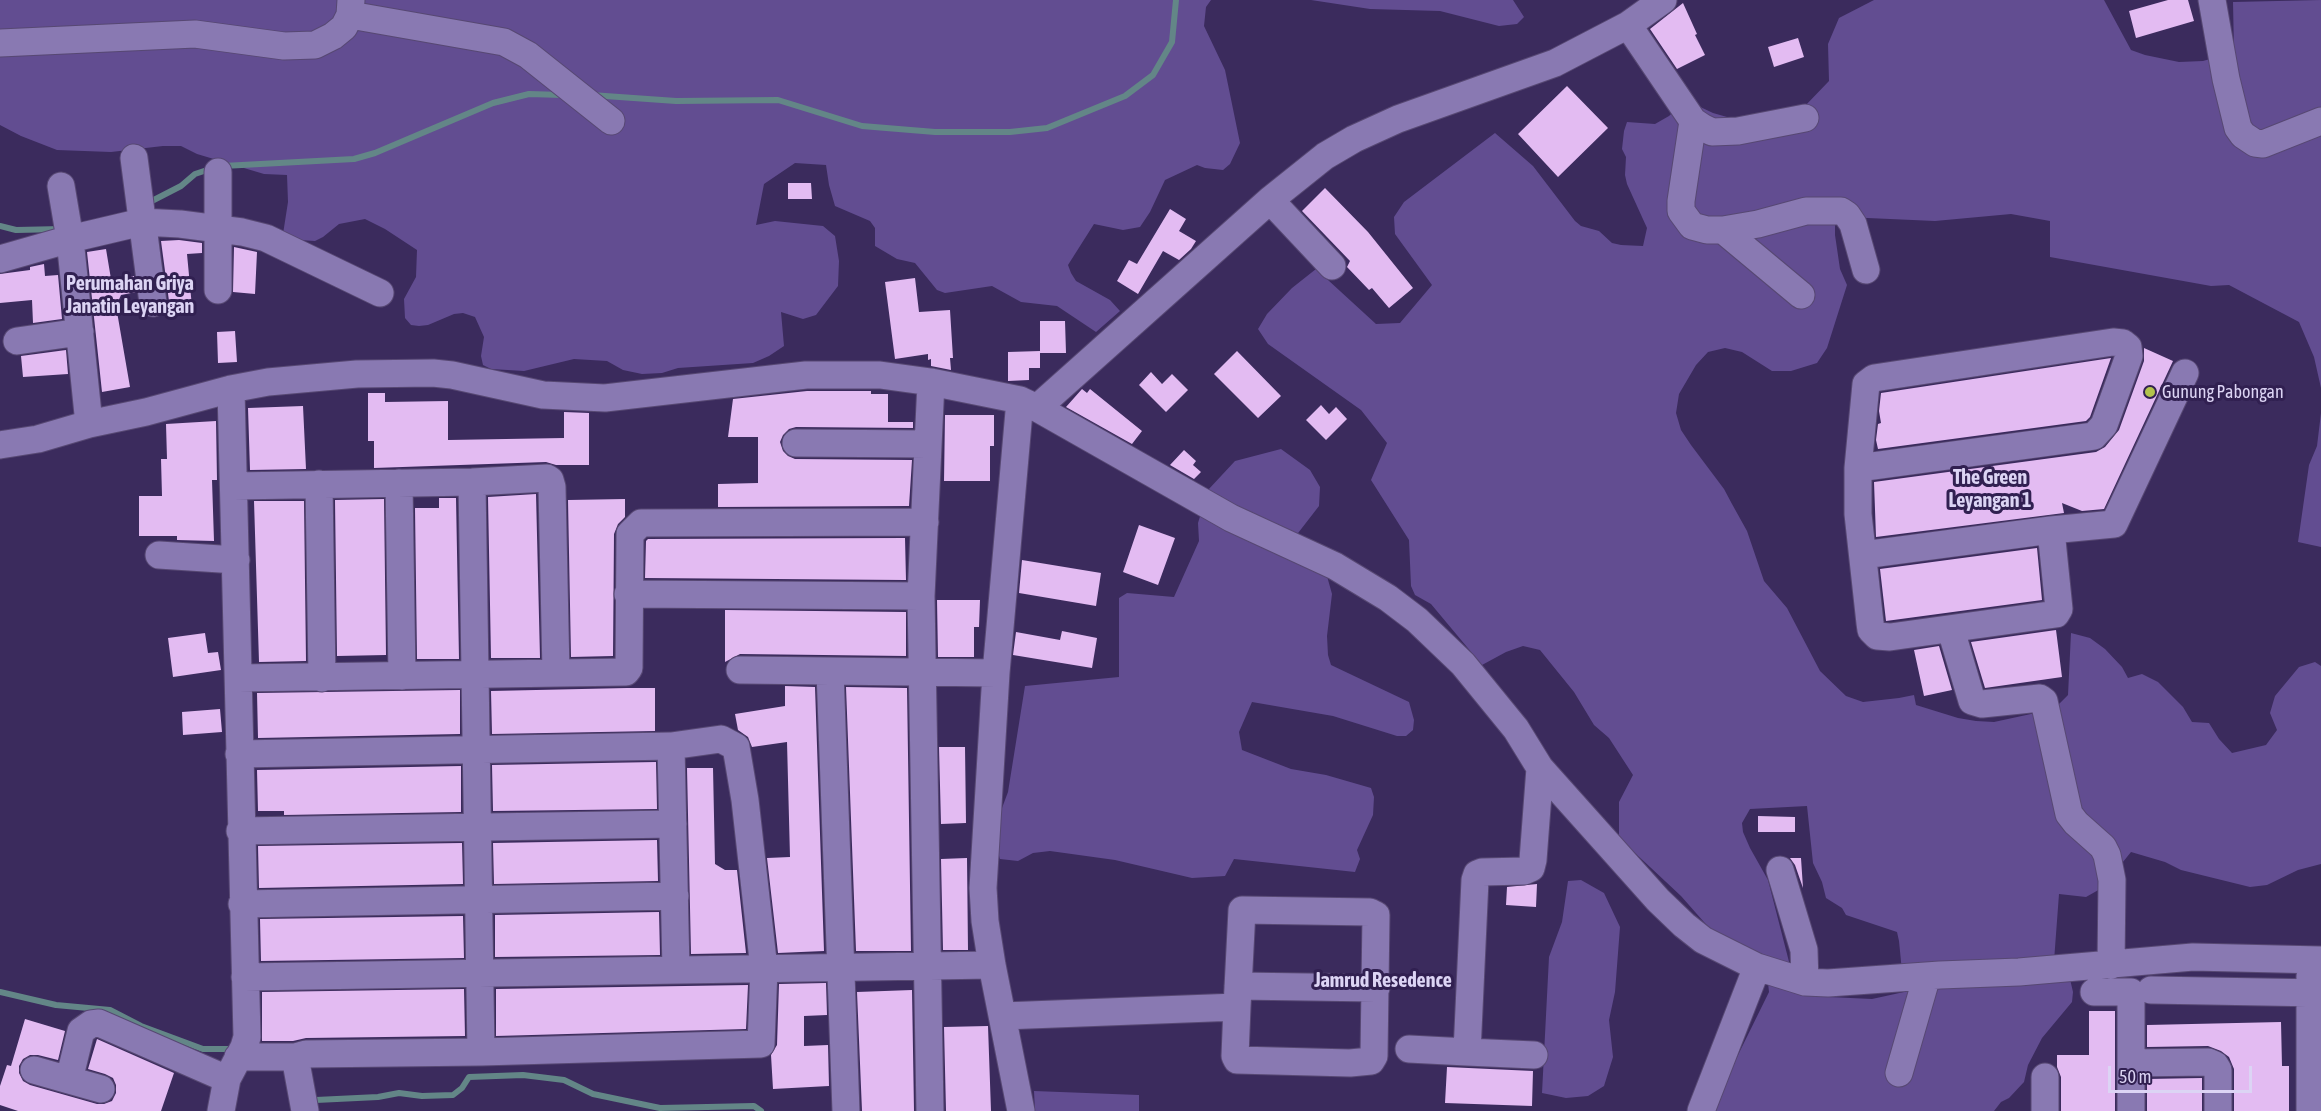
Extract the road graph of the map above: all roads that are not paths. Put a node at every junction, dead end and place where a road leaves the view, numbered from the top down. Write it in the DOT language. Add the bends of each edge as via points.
graph roads {
  1 [pos="1663,0"];
  2 [pos="2212,0"];
  3 [pos="350,8"];
  4 [pos="1628,25"];
  5 [pos="0,43"];
  6 [pos="1805,118"];
  7 [pos="611,121"];
  8 [pos="1693,121"];
  9 [pos="2321,121"];
  10 [pos="134,158"];
  11 [pos="218,172"];
  12 [pos="61,186"];
  13 [pos="1270,200"];
  14 [pos="140,211"];
  15 [pos="218,228"];
  16 [pos="1724,230"];
  17 [pos="69,232"];
  18 [pos="0,259"];
  19 [pos="1332,266"];
  20 [pos="1866,270"];
  21 [pos="218,290"];
  22 [pos="380,293"];
  23 [pos="1801,295"];
  24 [pos="153,303"];
  25 [pos="80,332"];
  26 [pos="17,341"];
  27 [pos="2185,373"];
  28 [pos="931,382"];
  29 [pos="231,389"];
  30 [pos="1029,404"];
  31 [pos="89,424"];
  32 [pos="796,443"];
  33 [pos="928,444"];
  34 [pos="0,445"];
  35 [pos="1858,468"];
  36 [pos="472,482"];
  37 [pos="399,483"];
  38 [pos="319,484"];
  39 [pos="234,486"];
  40 [pos="925,522"];
  41 [pos="2051,530"];
  42 [pos="159,555"];
  43 [pos="1863,555"];
  44 [pos="236,560"];
  45 [pos="628,594"];
  46 [pos="921,596"];
  47 [pos="1951,630"];
  48 [pos="740,670"];
  49 [pos="830,671"];
  50 [pos="922,672"];
  51 [pos="475,674"];
  52 [pos="556,674"];
  53 [pos="996,674"];
  54 [pos="402,676"];
  55 [pos="239,678"];
  56 [pos="322,678"];
  57 [pos="671,746"];
  58 [pos="476,750"];
  59 [pos="239,754"];
  60 [pos="1540,768"];
  61 [pos="673,824"];
  62 [pos="477,828"];
  63 [pos="240,831"];
  64 [pos="1780,870"];
  65 [pos="675,896"];
  66 [pos="479,900"];
  67 [pos="242,904"];
  68 [pos="2315,960"];
  69 [pos="992,965"];
  70 [pos="2111,965"];
  71 [pos="928,966"];
  72 [pos="841,968"];
  73 [pos="1757,968"];
  74 [pos="764,969"];
  75 [pos="676,970"];
  76 [pos="480,974"];
  77 [pos="1927,976"];
  78 [pos="245,977"];
  79 [pos="1805,982"];
  80 [pos="1376,988"];
  81 [pos="2151,990"];
  82 [pos="2094,993"];
  83 [pos="2315,993"];
  84 [pos="1237,997"];
  85 [pos="1003,1016"];
  86 [pos="1409,1049"];
  87 [pos="481,1052"];
  88 [pos="1467,1052"];
  89 [pos="300,1055"];
  90 [pos="1534,1055"];
  91 [pos="237,1059"];
  92 [pos="2131,1063"];
  93 [pos="34,1070"];
  94 [pos="1899,1073"];
  95 [pos="2045,1077"];
  96 [pos="69,1080"];
  97 [pos="101,1089"];
  98 [pos="221,1111"];
  99 [pos="305,1111"];
  100 [pos="846,1111"];
  101 [pos="930,1111"];
  102 [pos="1021,1111"];
  103 [pos="1701,1111"];
  104 [pos="2045,1111"];
  105 [pos="2131,1111"];
  106 [pos="2218,1111"];
  107 [pos="2310,1111"];
  1 -- 4 [label="street"];
  2 -- 9 [label="street" via="2226,79 2243,135 2263,144"];
  3 -- 5 [label="street" via="344,27 315,45 284,46 195,34"];
  3 -- 7 [label="street" via="504,42 528,55"];
  4 -- 8 [label="street"];
  4 -- 13 [label="street" via="1555,63 1408,115 1354,139 1325,156"];
  6 -- 8 [label="street" via="1718,132"];
  8 -- 16 [label="street" via="1681,211 1692,226"];
  10 -- 14 [label="street"];
  11 -- 15 [label="street"];
  12 -- 17 [label="street"];
  13 -- 19 [label="street"];
  13 -- 30 [label="street"];
  14 -- 15 [label="street" via="180,224"];
  14 -- 17 [label="street"];
  14 -- 24 [label="street"];
  15 -- 21 [label="street"];
  15 -- 22 [label="street" via="266,238"];
  16 -- 20 [label="street" via="1806,211 1841,212 1853,224"];
  16 -- 23 [label="street"];
  17 -- 18 [label="street"];
  17 -- 25 [label="street"];
  25 -- 26 [label="street"];
  25 -- 31 [label="street"];
  27 -- 41 [label="street" via="2116,523"];
  28 -- 29 [label="street" via="880,375 806,375 628,396 573,398 452,375 406,373 279,381"];
  28 -- 30 [label="street"];
  28 -- 33 [label="street"];
  29 -- 31 [label="street"];
  29 -- 39 [label="street"];
  30 -- 53 [label="street"];
  30 -- 60 [label="street" via="1231,518 1335,566 1388,598 1463,664 1516,729"];
  31 -- 34 [label="street"];
  32 -- 33 [label="street"];
  33 -- 40 [label="street"];
  35 -- 35 [label="street" via="2094,436 2104,425 2129,356 2128,347 2113,342 1870,379 1865,387"];
  35 -- 43 [label="street"];
  36 -- 37 [label="street"];
  36 -- 51 [label="street"];
  36 -- 52 [label="street" via="550,480"];
  37 -- 38 [label="street"];
  37 -- 54 [label="street"];
  38 -- 39 [label="street"];
  38 -- 56 [label="street"];
  39 -- 44 [label="street"];
  40 -- 45 [label="street" via="645,522 630,534"];
  40 -- 46 [label="street"];
  41 -- 43 [label="street"];
  41 -- 47 [label="street" via="2056,614"];
  42 -- 44 [label="street"];
  43 -- 47 [label="street" via="1869,623 1877,636"];
  44 -- 55 [label="street"];
  45 -- 46 [label="street"];
  45 -- 52 [label="street" via="628,671"];
  46 -- 50 [label="street"];
  47 -- 70 [label="street" via="1972,701 2044,701 2069,814 2107,855 2112,880"];
  48 -- 49 [label="street"];
  49 -- 50 [label="street"];
  49 -- 72 [label="street"];
  50 -- 53 [label="street"];
  50 -- 71 [label="street"];
  51 -- 52 [label="street"];
  51 -- 54 [label="street"];
  51 -- 58 [label="street"];
  53 -- 69 [label="street" via="983,856 985,921"];
  54 -- 56 [label="street"];
  55 -- 56 [label="street"];
  55 -- 59 [label="street"];
  57 -- 58 [label="street"];
  57 -- 61 [label="street"];
  57 -- 74 [label="street" via="721,739 736,747"];
  58 -- 59 [label="street"];
  58 -- 62 [label="street"];
  59 -- 63 [label="street"];
  60 -- 73 [label="street" via="1684,925 1703,940"];
  60 -- 88 [label="street" via="1531,868 1482,872 1475,880"];
  61 -- 62 [label="street"];
  61 -- 65 [label="street"];
  62 -- 63 [label="street"];
  62 -- 66 [label="street"];
  63 -- 67 [label="street"];
  64 -- 79 [label="street" via="1804,950"];
  65 -- 66 [label="street"];
  65 -- 75 [label="street"];
  66 -- 67 [label="street"];
  66 -- 76 [label="street"];
  67 -- 78 [label="street"];
  68 -- 70 [label="street" via="2193,957"];
  68 -- 83 [label="street"];
  69 -- 71 [label="street"];
  69 -- 85 [label="street"];
  70 -- 77 [label="street"];
  71 -- 72 [label="street"];
  71 -- 101 [label="street"];
  72 -- 74 [label="street"];
  72 -- 100 [label="street"];
  73 -- 79 [label="street"];
  73 -- 103 [label="street"];
  74 -- 75 [label="street"];
  74 -- 87 [label="street" via="763,1042 758,1046"];
  75 -- 76 [label="street"];
  76 -- 78 [label="street"];
  76 -- 87 [label="street"];
  77 -- 79 [label="street"];
  77 -- 94 [label="street"];
  78 -- 91 [label="street" via="247,1037"];
  80 -- 84 [label="street"];
  80 -- 84 [label="street" via="1374,1056 1365,1062 1237,1060"];
  80 -- 84 [label="street" via="1374,913 1244,910"];
  81 -- 83 [label="street"];
  82 -- 92 [label="street" via="2131,993"];
  83 -- 107 [label="street"];
  84 -- 85 [label="street"];
  85 -- 102 [label="street"];
  86 -- 88 [label="street"];
  87 -- 89 [label="street"];
  88 -- 90 [label="street"];
  89 -- 91 [label="street"];
  89 -- 99 [label="street"];
  91 -- 96 [label="street" via="91,1024 81,1030"];
  91 -- 98 [label="street"];
  92 -- 105 [label="street"];
  92 -- 106 [label="street" via="2215,1065"];
  93 -- 96 [label="street"];
  95 -- 104 [label="street"];
  96 -- 97 [label="street"];
}
